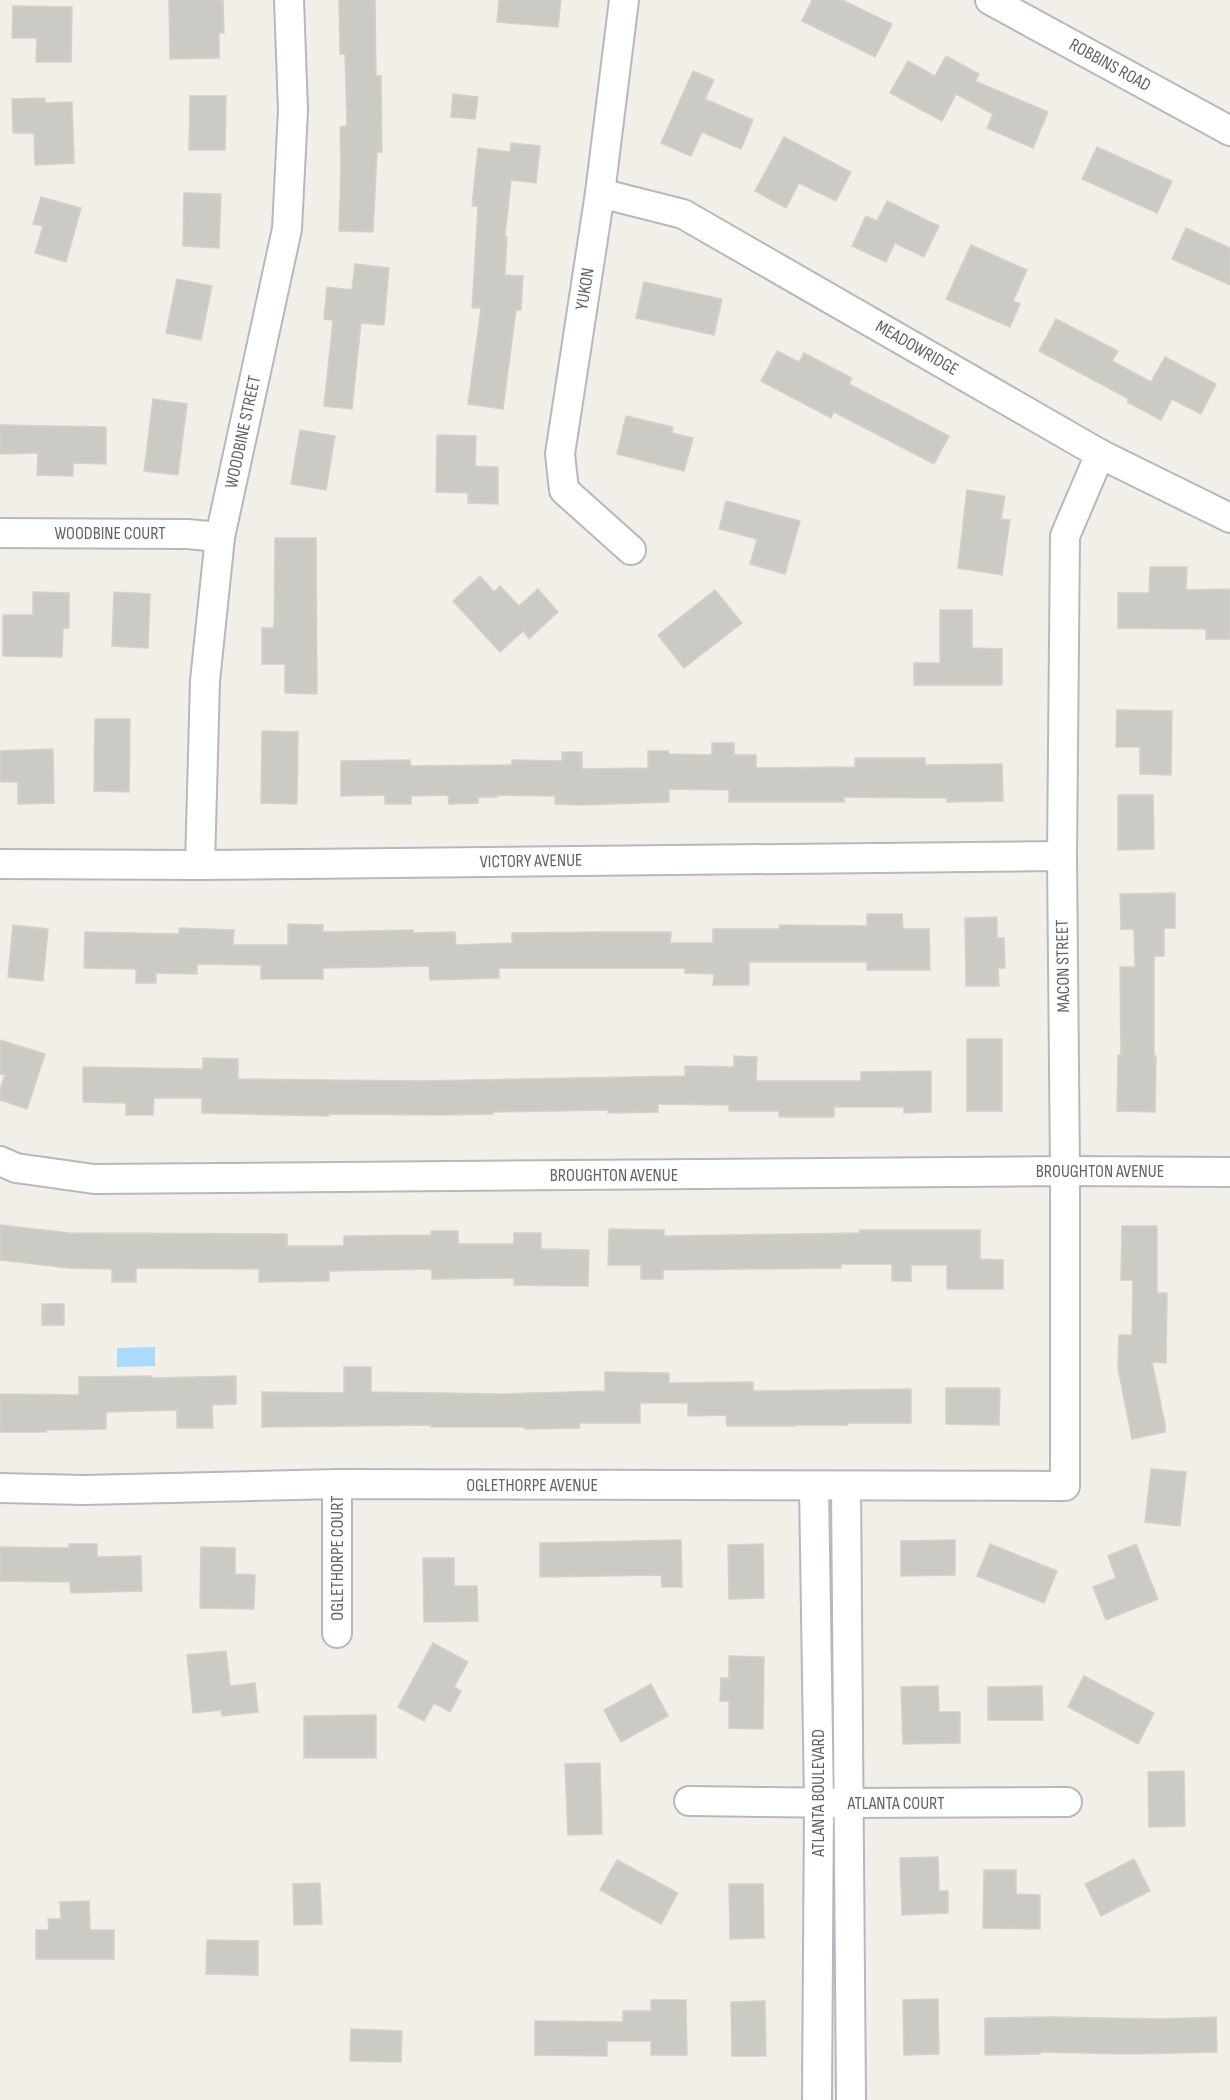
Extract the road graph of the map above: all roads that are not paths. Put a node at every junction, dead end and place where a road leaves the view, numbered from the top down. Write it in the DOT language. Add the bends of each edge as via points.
graph roads {
  1 [pos="290,0"];
  2 [pos="624,0"];
  3 [pos="990,0"];
  4 [pos="1230,131"];
  5 [pos="600,193"];
  6 [pos="1100,454"];
  7 [pos="1230,518"];
  8 [pos="0,533"];
  9 [pos="220,537"];
  10 [pos="631,550"];
  11 [pos="1062,856"];
  12 [pos="0,864"];
  13 [pos="200,865"];
  14 [pos="0,1161"];
  15 [pos="1065,1171"];
  16 [pos="1230,1172"];
  17 [pos="337,1484"];
  18 [pos="814,1486"];
  19 [pos="846,1486"];
  20 [pos="1065,1486"];
  21 [pos="0,1488"];
  22 [pos="337,1633"];
  23 [pos="689,1801"];
  24 [pos="1067,1802"];
  25 [pos="819,1803"];
  26 [pos="848,1803"];
  27 [pos="817,2100"];
  28 [pos="851,2100"];
  1 -- 9 [label="street, WOODBINE STREET" via="293,110 287,229"];
  2 -- 5 [label="street, YUKON"];
  3 -- 4 [label="street, ROBBINS ROAD"];
  5 -- 6 [label="street, MEADOWRIDGE" via="683,213"];
  5 -- 10 [label="street, YUKON" via="561,454 564,490"];
  6 -- 7 [label="street, MEADOWRIDGE"];
  6 -- 11 [label="street, MACON STREET" via="1065,536"];
  8 -- 9 [label="street, WOODBINE COURT"];
  9 -- 13 [label="street, WOODBINE STREET" via="205,681"];
  11 -- 13 [label="street, VICTORY AVENUE"];
  11 -- 15 [label="street, MACON STREET"];
  12 -- 13 [label="street, VICTORY AVENUE"];
  14 -- 15 [label="street, BROUGHTON AVENUE" via="16,1168 94,1179"];
  15 -- 16 [label="street, BROUGHTON AVENUE"];
  15 -- 20 [label="street, MACON STREET"];
  17 -- 18 [label="street, OGLETHORPE AVENUE"];
  17 -- 21 [label="street, OGLETHORPE AVENUE"];
  17 -- 22 [label="street, OGLETHORPE COURT"];
  18 -- 19 [label="street, OGLETHORPE AVENUE"];
  18 -- 25 [label="street, ATLANTA BOULEVARD"];
  19 -- 20 [label="street, OGLETHORPE AVENUE"];
  19 -- 26 [label="street, ATLANTA BOULEVARD"];
  23 -- 25 [label="street, ATLANTA COURT"];
  24 -- 26 [label="street, ATLANTA COURT"];
  25 -- 26 [label="street, ATLANTA COURT"];
  25 -- 27 [label="street, ATLANTA BOULEVARD"];
  26 -- 28 [label="street, ATLANTA BOULEVARD"];
}
